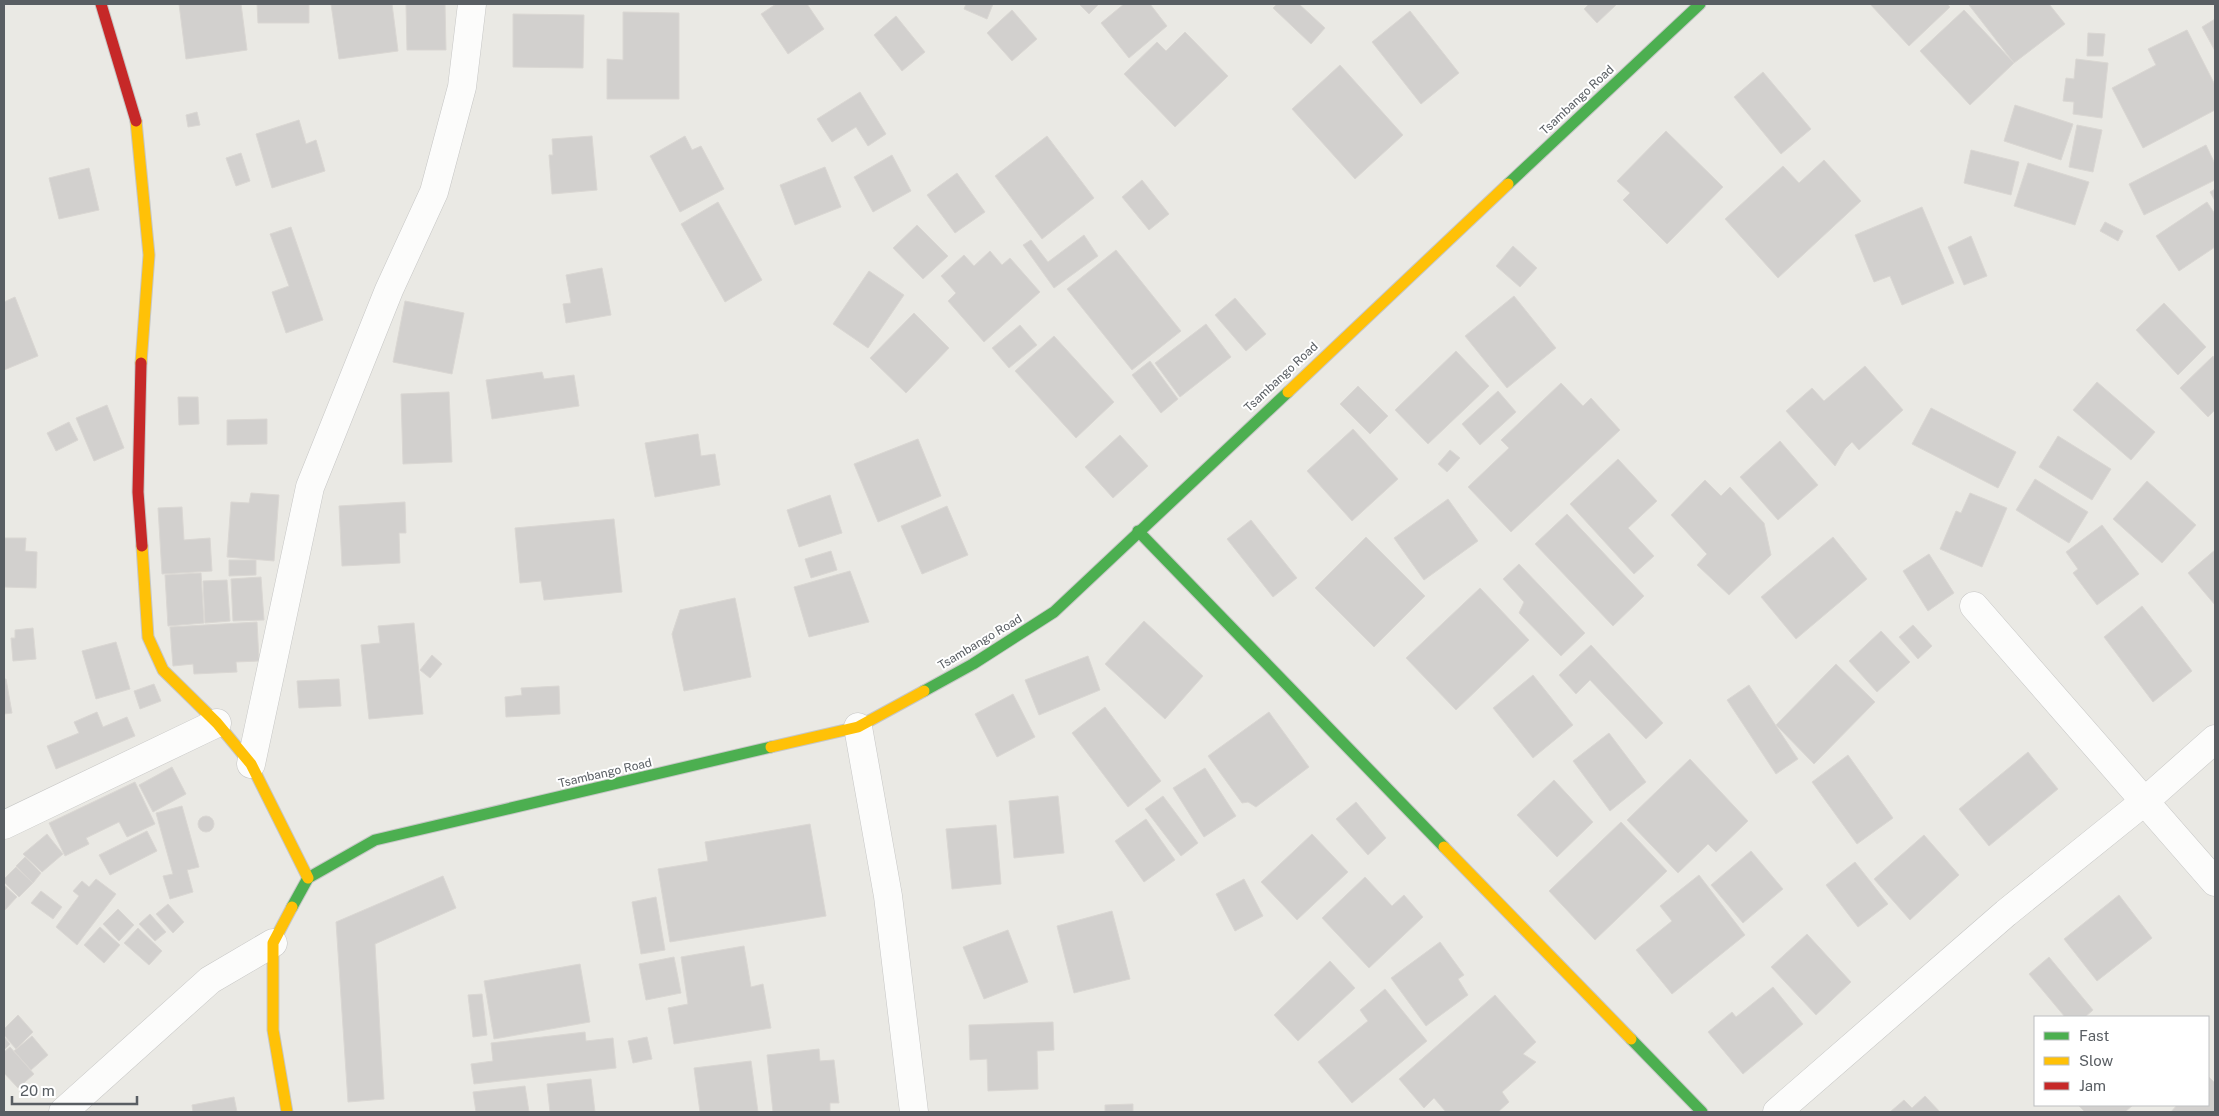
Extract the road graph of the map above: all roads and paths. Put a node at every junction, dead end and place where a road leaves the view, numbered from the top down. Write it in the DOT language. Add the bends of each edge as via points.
graph roads {
  1 [pos="101,4"];
  2 [pos="472,4"];
  3 [pos="1700,4"];
  4 [pos="1138,531"];
  5 [pos="1974,606"];
  6 [pos="217,723"];
  7 [pos="858,727"];
  8 [pos="2215,739"];
  9 [pos="251,764"];
  10 [pos="2145,801"];
  11 [pos="4,824"];
  12 [pos="308,878"];
  13 [pos="2215,882"];
  14 [pos="273,943"];
  15 [pos="63,1112"];
  16 [pos="287,1112"];
  17 [pos="914,1112"];
  18 [pos="1702,1112"];
  19 [pos="1777,1112"];
  1 -- 6 [label="street" via="135,116 148,255 140,370 138,492 148,637 163,670"];
  2 -- 9 [label="street" via="462,87 434,192 389,290 310,488"];
  3 -- 4 [label="street, Tsambango Road"];
  4 -- 7 [label="street, Tsambango Road" via="1054,612 973,664"];
  4 -- 18 [label="street"];
  5 -- 10 [label="street"];
  6 -- 9 [label="street"];
  6 -- 11 [label="street"];
  7 -- 12 [label="street, Tsambango Road" via="375,840"];
  7 -- 17 [label="street" via="888,896"];
  8 -- 10 [label="street"];
  9 -- 12 [label="street"];
  10 -- 13 [label="street"];
  10 -- 19 [label="street" via="2006,913"];
  12 -- 14 [label="street"];
  14 -- 15 [label="street" via="210,980"];
  14 -- 16 [label="street" via="273,1030"];
}
